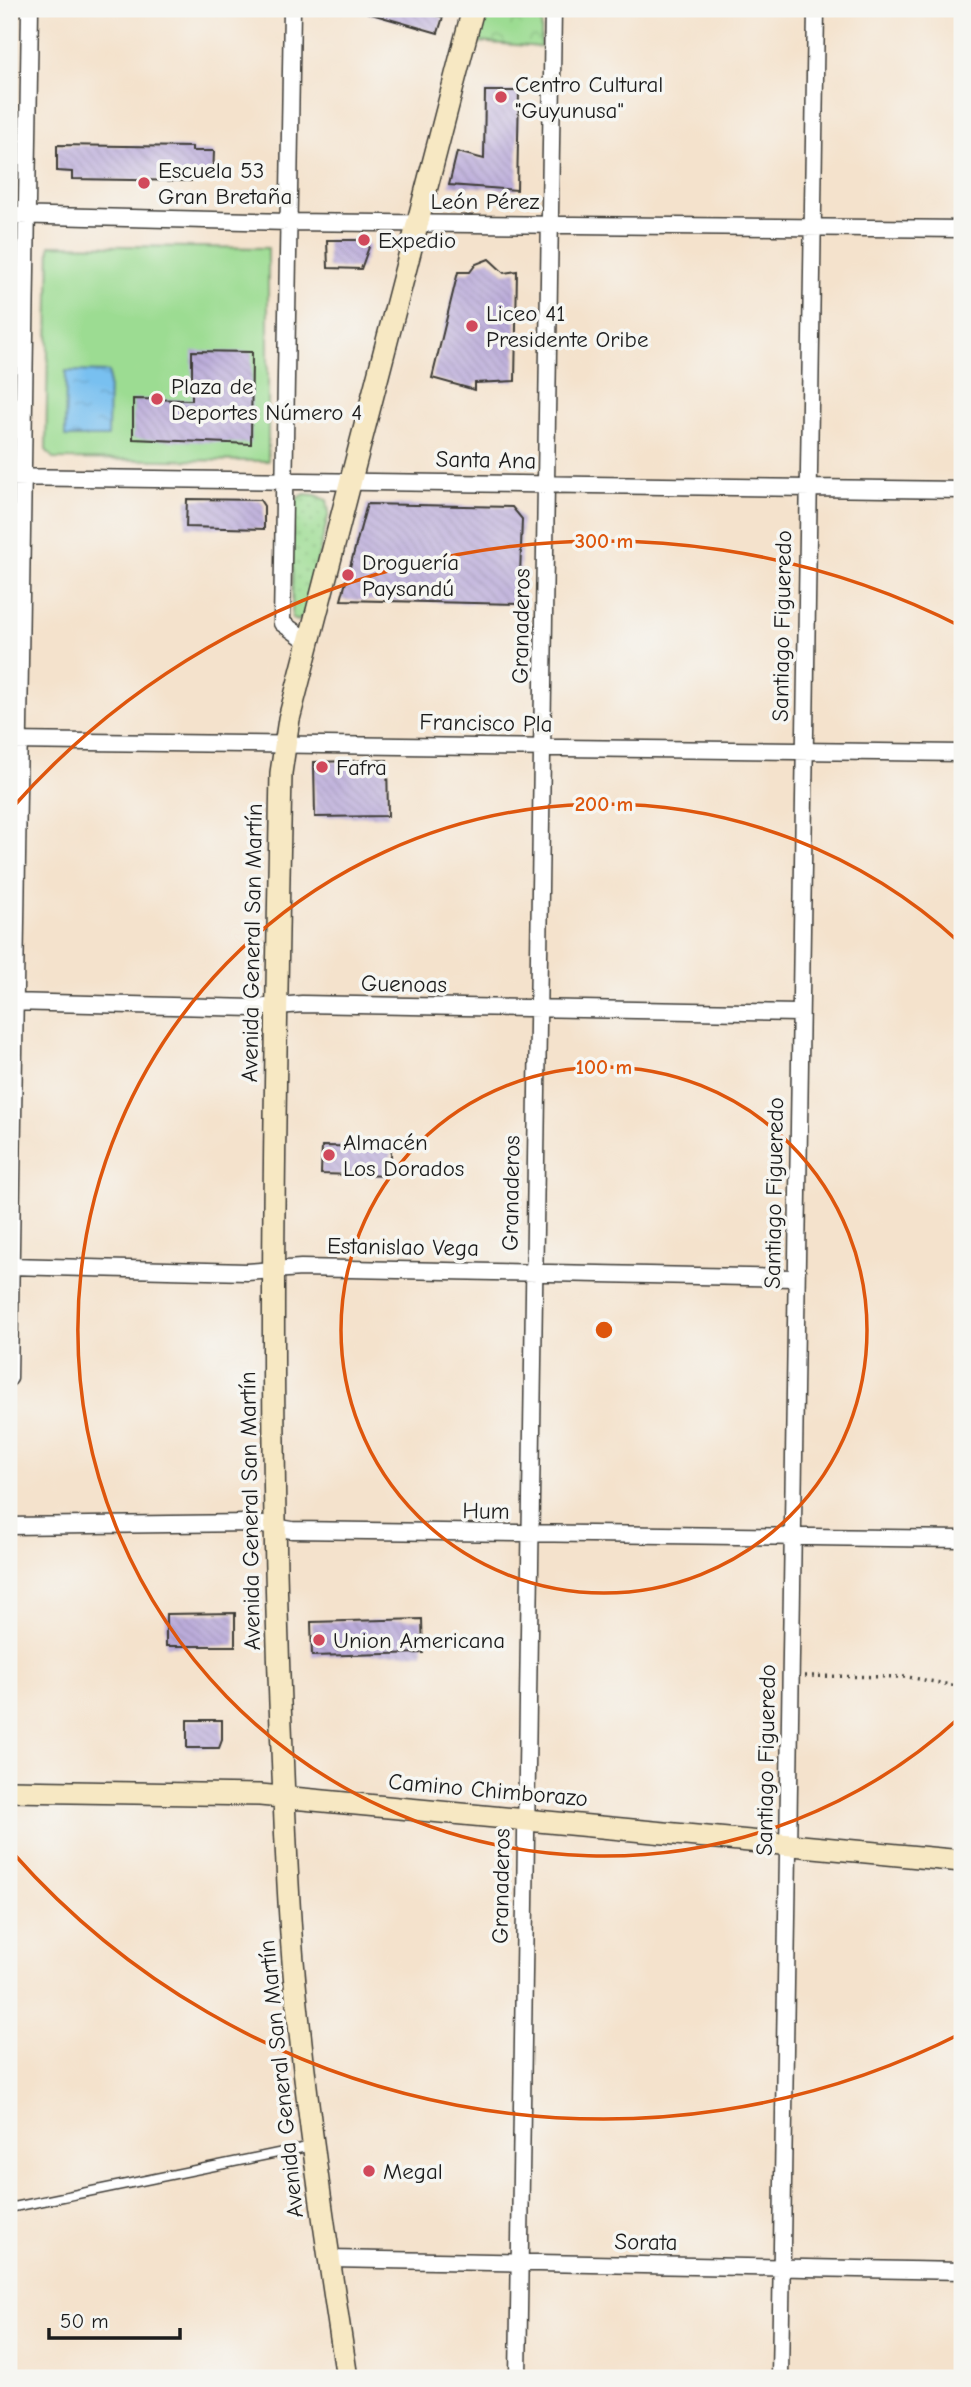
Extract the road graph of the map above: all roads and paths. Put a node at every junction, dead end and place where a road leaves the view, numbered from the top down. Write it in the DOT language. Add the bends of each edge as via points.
graph roads {
  1 [pos="30,9"];
  2 [pos="292,9"];
  3 [pos="473,9"];
  4 [pos="553,9"];
  5 [pos="816,9"];
  6 [pos="17,215"];
  7 [pos="289,222"];
  8 [pos="549,223"];
  9 [pos="418,224"];
  10 [pos="810,227"];
  11 [pos="962,229"];
  12 [pos="15,478"];
  13 [pos="284,480"];
  14 [pos="350,482"];
  15 [pos="546,484"];
  16 [pos="807,488"];
  17 [pos="962,490"];
  18 [pos="309,642"];
  19 [pos="13,741"];
  20 [pos="285,744"];
  21 [pos="542,747"];
  22 [pos="803,751"];
  23 [pos="962,752"];
  24 [pos="10,1002"];
  25 [pos="276,1006"];
  26 [pos="537,1010"];
  27 [pos="799,1013"];
  28 [pos="10,1266"];
  29 [pos="274,1270"];
  30 [pos="533,1273"];
  31 [pos="795,1278"];
  32 [pos="9,1378"];
  33 [pos="9,1525"];
  34 [pos="274,1527"];
  35 [pos="528,1534"];
  36 [pos="792,1539"];
  37 [pos="962,1539"];
  38 [pos="790,1676"];
  39 [pos="962,1687"];
  40 [pos="9,1791"];
  41 [pos="284,1798"];
  42 [pos="525,1820"];
  43 [pos="788,1845"];
  44 [pos="962,1861"];
  45 [pos="312,2146"];
  46 [pos="9,2208"];
  47 [pos="329,2259"];
  48 [pos="519,2263"];
  49 [pos="782,2267"];
  50 [pos="962,2271"];
  51 [pos="347,2378"];
  52 [pos="518,2378"];
  53 [pos="780,2378"];
  1 -- 6 [label="street"];
  2 -- 7 [label="street"];
  3 -- 9 [label="main road, Avenida General San Martín"];
  4 -- 8 [label="street, Granaderos"];
  5 -- 10 [label="street, Santiago Figueredo"];
  6 -- 7 [label="street, León Pérez"];
  6 -- 12 [label="street"];
  7 -- 9 [label="street, León Pérez"];
  7 -- 13 [label="street"];
  8 -- 9 [label="street, León Pérez"];
  8 -- 10 [label="street, León Pérez"];
  8 -- 15 [label="street, Granaderos"];
  9 -- 14 [label="main road, Avenida General San Martín"];
  10 -- 11 [label="street, León Pérez"];
  10 -- 16 [label="street, Santiago Figueredo"];
  12 -- 13 [label="street, Santa Ana"];
  12 -- 19 [label="street"];
  13 -- 14 [label="street, Santa Ana"];
  13 -- 18 [label="street" via="282,623"];
  14 -- 15 [label="street, Santa Ana"];
  14 -- 18 [label="main road, Avenida General San Martín"];
  15 -- 16 [label="street, Santa Ana"];
  15 -- 21 [label="street, Granaderos"];
  16 -- 17 [label="street, Santa Ana"];
  16 -- 22 [label="street, Santiago Figueredo"];
  18 -- 20 [label="main road, Avenida General San Martín"];
  19 -- 20 [label="street, Francisco Pla"];
  19 -- 24 [label="street"];
  20 -- 21 [label="street, Francisco Pla"];
  20 -- 25 [label="main road, Avenida General San Martín"];
  21 -- 22 [label="street, Francisco Pla"];
  21 -- 26 [label="street, Granaderos"];
  22 -- 23 [label="street, Francisco Pla"];
  22 -- 27 [label="street, Santiago Figueredo"];
  24 -- 25 [label="street, Guenoas"];
  24 -- 28 [label="street"];
  25 -- 26 [label="street, Guenoas"];
  25 -- 29 [label="main road, Avenida General San Martín"];
  26 -- 27 [label="street, Guenoas"];
  26 -- 30 [label="street, Granaderos"];
  27 -- 31 [label="street, Santiago Figueredo"];
  28 -- 29 [label="street, Estanislao Vega"];
  28 -- 32 [label="street"];
  29 -- 30 [label="street, Estanislao Vega"];
  29 -- 34 [label="main road, Avenida General San Martín"];
  30 -- 31 [label="street, Estanislao Vega"];
  30 -- 35 [label="street, Granaderos"];
  31 -- 36 [label="street, Santiago Figueredo"];
  33 -- 34 [label="street, Hum" via="251,1523"];
  34 -- 35 [label="street, Hum"];
  34 -- 41 [label="main road, Avenida General San Martín"];
  35 -- 36 [label="street, Hum"];
  35 -- 42 [label="street, Granaderos"];
  36 -- 37 [label="street, Hum"];
  36 -- 38 [label="street, Santiago Figueredo"];
  38 -- 39 [label="path" via="908,1677"];
  38 -- 43 [label="street, Santiago Figueredo"];
  40 -- 41 [label="main road, Camino Chimborazo"];
  41 -- 42 [label="main road, Camino Chimborazo"];
  41 -- 45 [label="main road, Avenida General San Martín" via="293,1960"];
  42 -- 43 [label="main road, Camino Chimborazo"];
  42 -- 48 [label="street, Granaderos"];
  43 -- 44 [label="main road, Camino Chimborazo"];
  43 -- 49 [label="street, Santiago Figueredo"];
  45 -- 46 [label="lane"];
  45 -- 47 [label="main road, Avenida General San Martín"];
  47 -- 48 [label="street, Sorata"];
  47 -- 51 [label="main road, Avenida General San Martín"];
  48 -- 49 [label="street, Sorata"];
  48 -- 52 [label="street, Granaderos"];
  49 -- 50 [label="street, Sorata"];
  49 -- 53 [label="street, Santiago Figueredo"];
}
